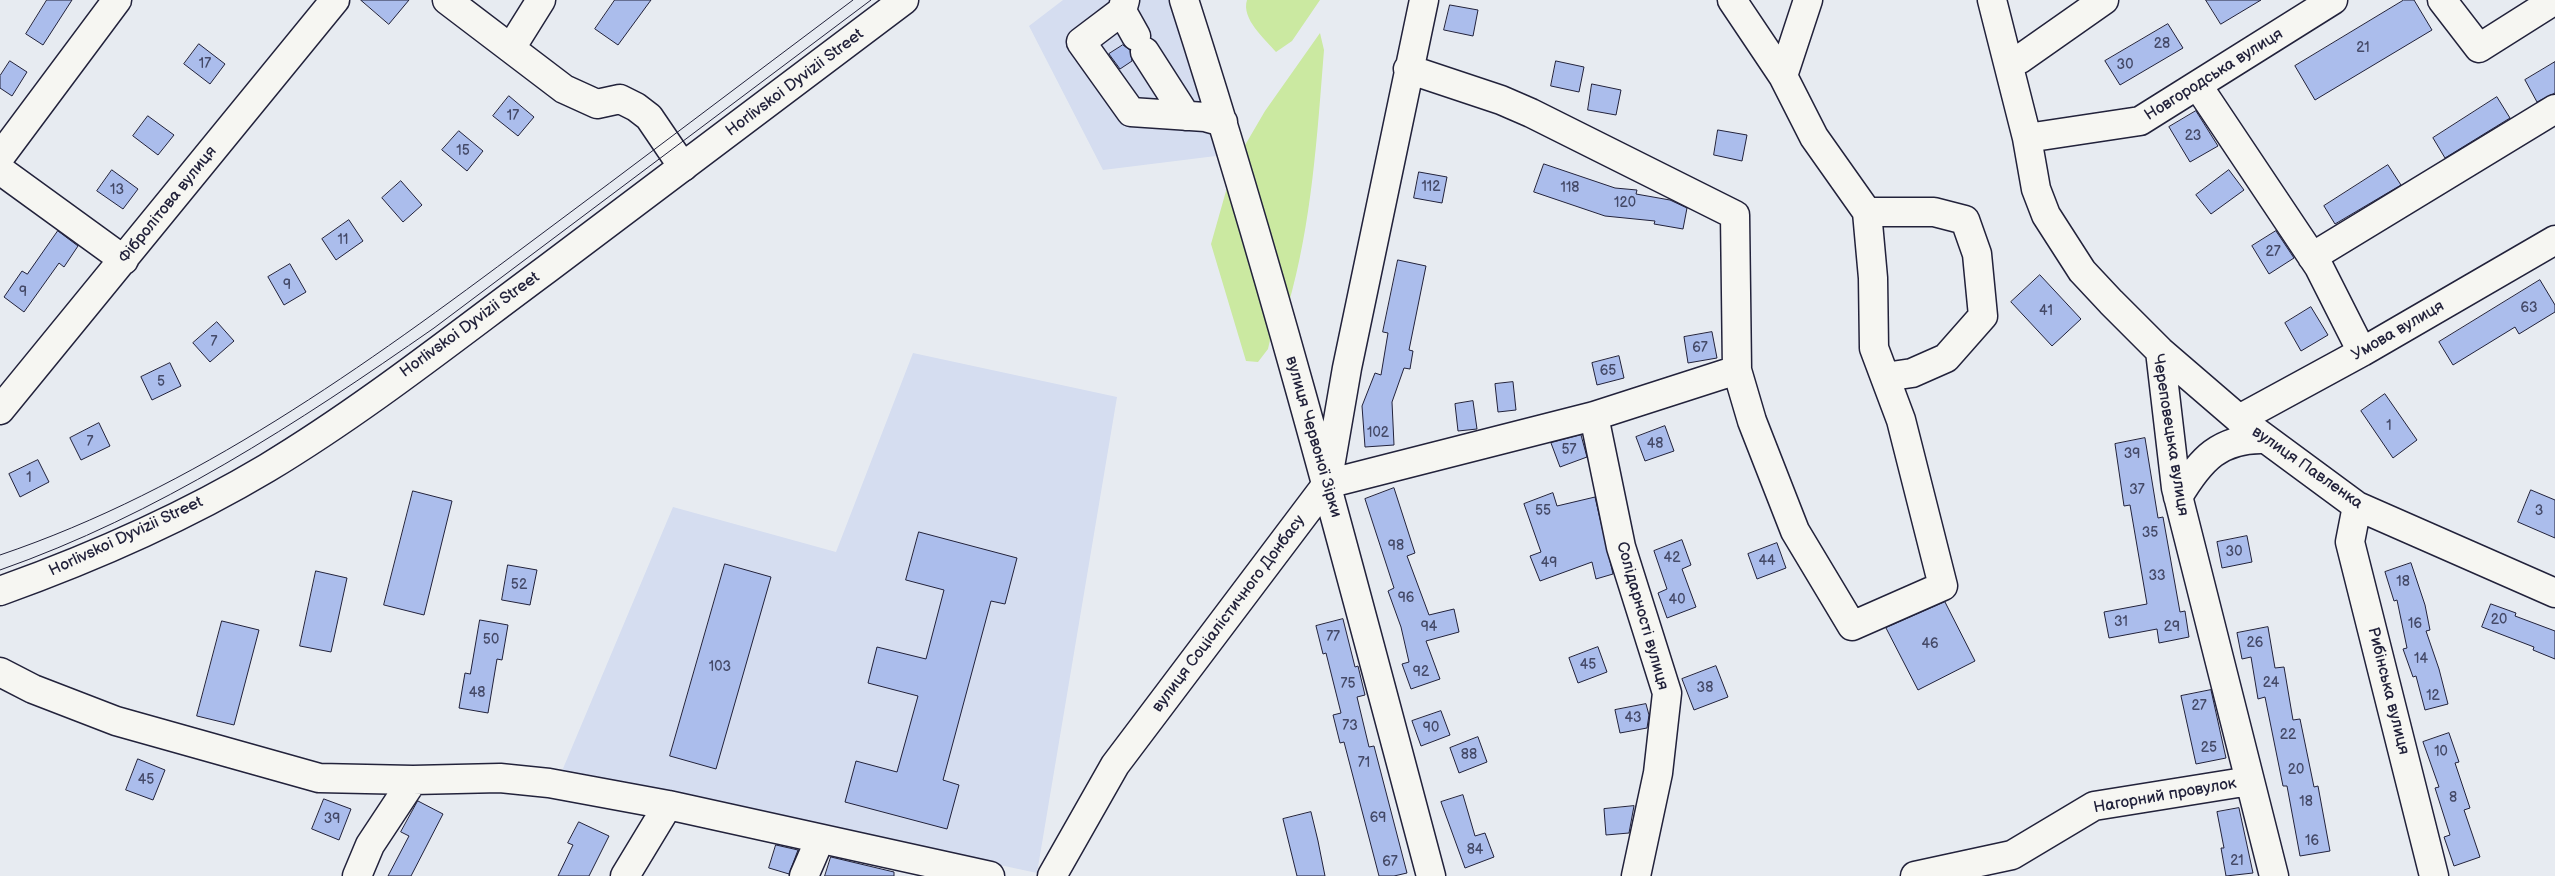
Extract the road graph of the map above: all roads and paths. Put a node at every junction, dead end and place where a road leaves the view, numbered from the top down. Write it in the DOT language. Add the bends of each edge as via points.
graph roads {
  1 [pos="117,0"];
  2 [pos="334,0"];
  3 [pos="447,0"];
  4 [pos="541,0"];
  5 [pos="904,0"];
  6 [pos="1184,0"];
  7 [pos="1424,0"];
  8 [pos="1732,0"];
  9 [pos="1808,0"];
  10 [pos="1992,0"];
  11 [pos="2104,0"];
  12 [pos="2333,0"];
  13 [pos="2442,0"];
  14 [pos="2555,0"];
  15 [pos="1124,5"];
  16 [pos="511,48"];
  17 [pos="2008,64"];
  18 [pos="1408,69"];
  19 [pos="1783,76"];
  20 [pos="2198,86"];
  21 [pos="2555,109"];
  22 [pos="1186,116"];
  23 [pos="1223,122"];
  24 [pos="2027,138"];
  25 [pos="0,158"];
  26 [pos="683,168"];
  27 [pos="0,170"];
  28 [pos="1867,212"];
  29 [pos="2555,240"];
  30 [pos="2312,257"];
  31 [pos="124,260"];
  32 [pos="2160,351"];
  33 [pos="2362,352"];
  34 [pos="1737,370"];
  35 [pos="1885,377"];
  36 [pos="0,410"];
  37 [pos="1594,416"];
  38 [pos="2239,419"];
  39 [pos="2266,439"];
  40 [pos="1326,484"];
  41 [pos="2178,497"];
  42 [pos="2357,506"];
  43 [pos="0,591"];
  44 [pos="2555,593"];
  45 [pos="0,672"];
  46 [pos="413,780"];
  47 [pos="2250,781"];
  48 [pos="668,805"];
  49 [pos="820,839"];
  50 [pos="2014,865"];
  51 [pos="357,876"];
  52 [pos="625,876"];
  53 [pos="804,876"];
  54 [pos="990,876"];
  55 [pos="1052,876"];
  56 [pos="1431,876"];
  57 [pos="1636,876"];
  58 [pos="1915,876"];
  59 [pos="2274,876"];
  60 [pos="2434,876"];
  1 -- 25 [label="street"];
  2 -- 31 [label="street, Фібролітова вулиця"];
  3 -- 16 [label="street"];
  4 -- 16 [label="street"];
  5 -- 26 [label="street, Horlivskoi Dyvizii Street"];
  6 -- 23 [label="street, вулиця Червоної Зірки"];
  7 -- 18 [label="street"];
  8 -- 19 [label="street"];
  9 -- 19 [label="street"];
  10 -- 17 [label="street, Череповецька вулиця"];
  11 -- 17 [label="street"];
  12 -- 20 [label="street, Новгородська вулиця"];
  13 -- 14 [label="street" via="2479,48"];
  15 -- 22 [label="street" via="1140,44"];
  15 -- 22 [label="street" via="1081,42 1131,112"];
  16 -- 26 [label="street" via="564,89 581,98 597,104 620,99 636,106 650,117"];
  17 -- 24 [label="street, Череповецька вулиця"];
  18 -- 34 [label="street" via="1531,113 1735,216"];
  18 -- 40 [label="street"];
  19 -- 28 [label="street" via="1814,137"];
  20 -- 24 [label="street, Новгородська вулиця" via="2140,121"];
  20 -- 30 [label="street"];
  21 -- 30 [label="street"];
  22 -- 23 [label="street"];
  23 -- 40 [label="street, вулиця Червоної Зірки"];
  24 -- 32 [label="street, Череповецька вулиця" via="2036,188 2046,215 2059,236 2082,271"];
  26 -- 43 [label="street, Horlivskoi Dyvizii Street" via="410,370 266,468 110,548"];
  27 -- 31 [label="street"];
  28 -- 35 [label="street" via="1873,278 1874,348"];
  28 -- 35 [label="street" via="1934,212 1965,220 1977,254 1983,316 1946,358 1912,373"];
  29 -- 33 [label="street, Умова вулиця"];
  30 -- 33 [label="street"];
  31 -- 36 [label="street, Фібролітова вулиця"];
  32 -- 38 [label="street, вулиця Павленка"];
  32 -- 41 [label="street, Череповецька вулиця"];
  33 -- 38 [label="street, Умова вулиця"];
  34 -- 35 [label="street" via="1752,421 1794,531 1852,626 1943,586 1901,420"];
  34 -- 37 [label="street"];
  37 -- 40 [label="street"];
  37 -- 57 [label="street, Солідарності вулиця" via="1621,547 1667,693 1658,773"];
  38 -- 39 [label="street, вулиця Павленка"];
  39 -- 41 [label="street" via="2241,439 2218,450 2202,462"];
  39 -- 42 [label="street, вулиця Павленка"];
  40 -- 55 [label="street, вулиця Соціалістичного Донбасу" via="1116,765"];
  40 -- 56 [label="street, вулиця Червоної Зірки"];
  41 -- 47 [label="street, Череповецька вулиця"];
  42 -- 44 [label="street, вулиця Павленка"];
  42 -- 60 [label="street, Рибінська вулиця" via="2350,542"];
  45 -- 46 [label="street" via="33,689 116,721 319,778"];
  46 -- 48 [label="street" via="500,778 589,789"];
  46 -- 51 [label="street" via="370,845"];
  47 -- 50 [label="street, Нагорний провулок" via="2094,806"];
  47 -- 59 [label="street, Череповецька вулиця"];
  48 -- 49 [label="street"];
  48 -- 52 [label="street"];
  49 -- 53 [label="street"];
  49 -- 54 [label="street"];
  50 -- 58 [label="street, Нагорний провулок"];
}
